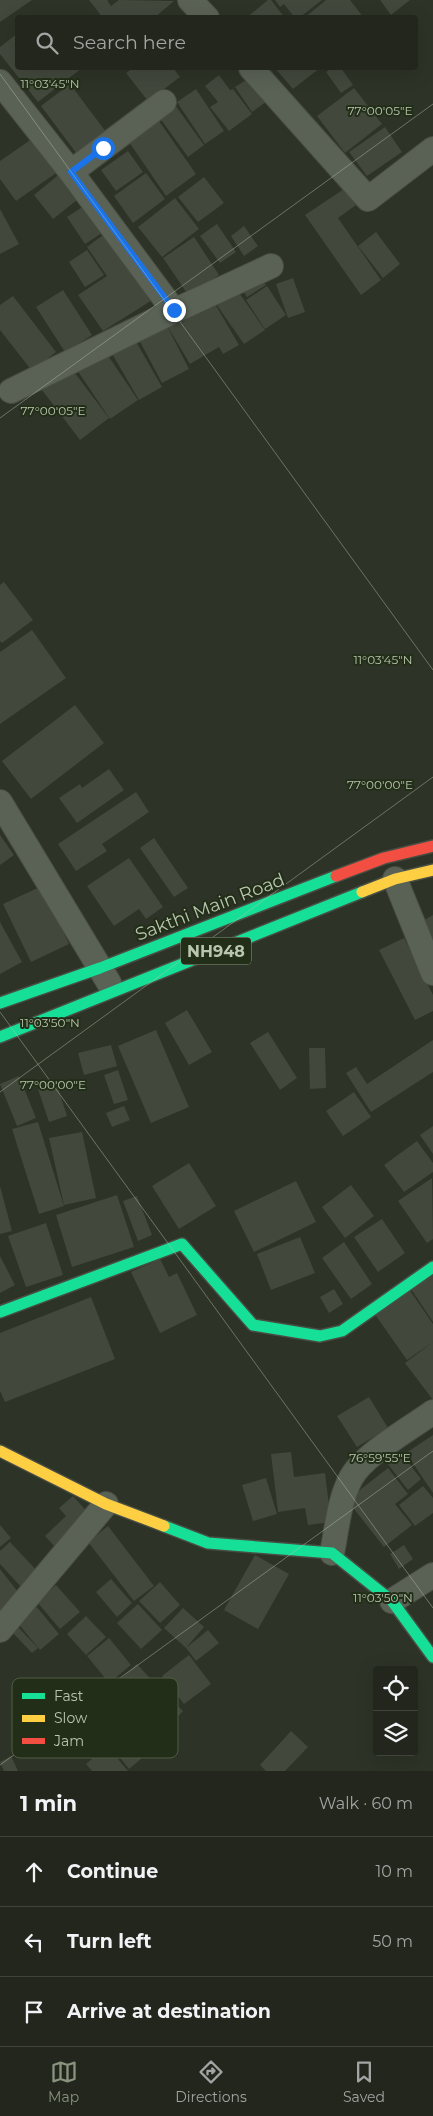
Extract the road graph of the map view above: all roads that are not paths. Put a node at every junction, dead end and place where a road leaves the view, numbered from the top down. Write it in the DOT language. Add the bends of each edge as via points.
graph roads {
  1 [pos="190,0"];
  2 [pos="203,15"];
  3 [pos="253,70"];
  4 [pos="0,82"];
  5 [pos="164,102"];
  6 [pos="433,150"];
  7 [pos="71,172"];
  8 [pos="271,266"];
  9 [pos="174,310"];
  10 [pos="11,392"];
  11 [pos="0,802"];
  12 [pos="433,846"];
  13 [pos="433,870"];
  14 [pos="395,879"];
  15 [pos="100,968"];
  16 [pos="433,973"];
  17 [pos="114,991"];
  18 [pos="0,1003"];
  19 [pos="0,1037"];
  20 [pos="433,1267"];
  21 [pos="0,1312"];
  22 [pos="433,1412"];
  23 [pos="0,1451"];
  24 [pos="106,1504"];
  25 [pos="332,1553"];
  26 [pos="433,1574"];
  27 [pos="392,1601"];
  28 [pos="1,1627"];
  29 [pos="433,1657"];
  1 -- 2 [label="street"];
  3 -- 6 [label="street" via="368,199"];
  4 -- 7 [label="street"];
  5 -- 7 [label="street"];
  7 -- 9 [label="street"];
  8 -- 9 [label="street"];
  9 -- 10 [label="street"];
  11 -- 15 [label="street"];
  12 -- 15 [label="main road, Sakthi Main Road / NH948" via="384,858"];
  13 -- 14 [label="main road, NH948"];
  14 -- 16 [label="street"];
  14 -- 17 [label="main road, NH948"];
  15 -- 17 [label="street"];
  15 -- 18 [label="main road, Sakthi Main Road / NH948"];
  17 -- 19 [label="main road, NH948"];
  20 -- 21 [label="main road" via="342,1331 320,1336 253,1325 182,1244"];
  22 -- 25 [label="street" via="367,1459 352,1476"];
  23 -- 24 [label="main road"];
  24 -- 25 [label="main road" via="208,1544"];
  24 -- 28 [label="street"];
  25 -- 27 [label="main road"];
  26 -- 27 [label="street"];
  27 -- 29 [label="main road"];
}
